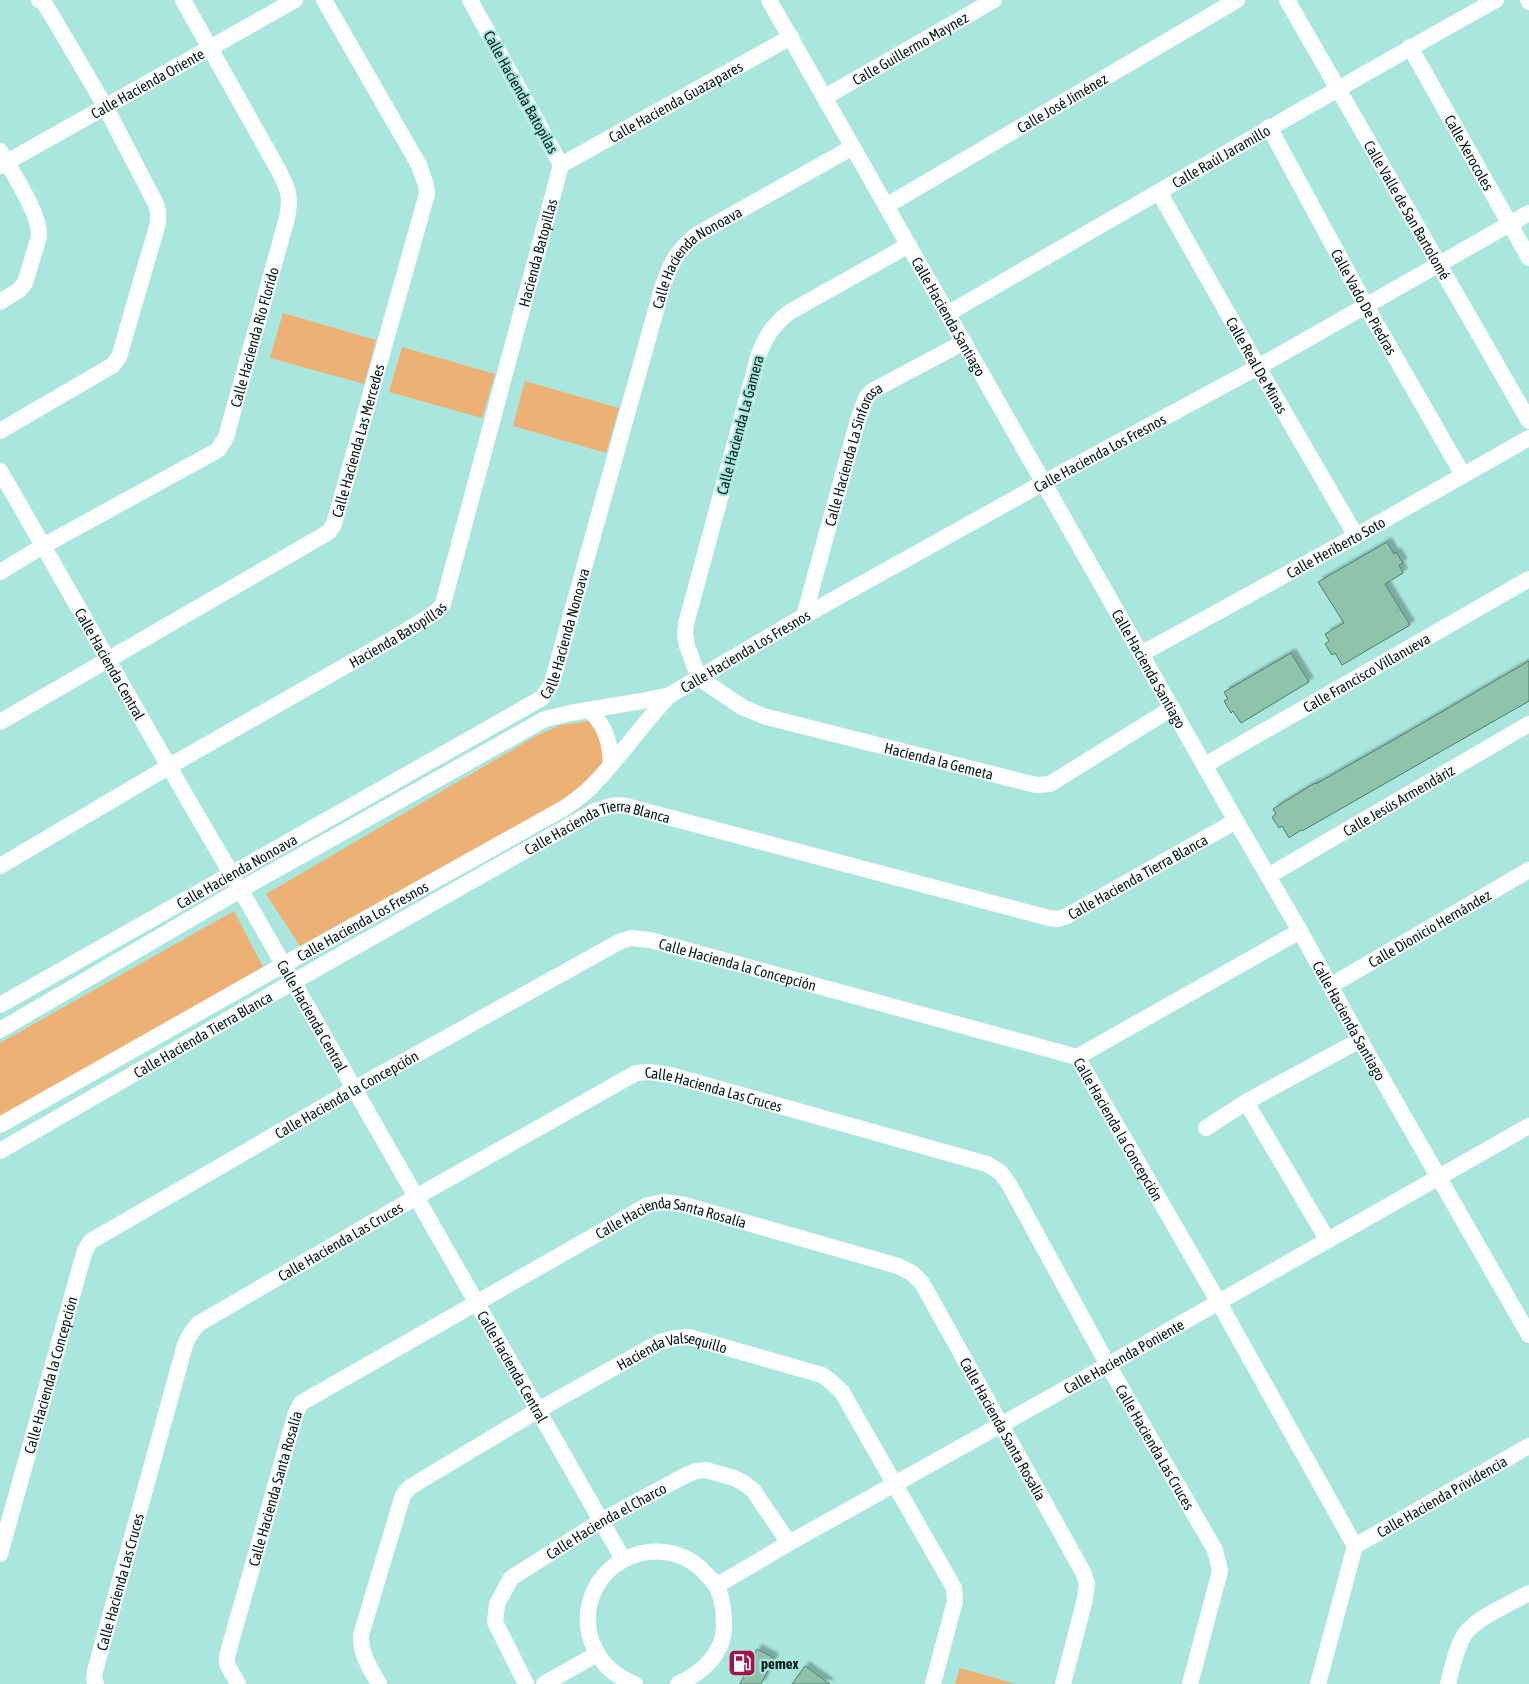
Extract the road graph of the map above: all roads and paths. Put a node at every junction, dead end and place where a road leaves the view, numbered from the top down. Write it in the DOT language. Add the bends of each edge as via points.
graph roads {
  1 [pos="39,0"];
  2 [pos="183,0"];
  3 [pos="295,0"];
  4 [pos="324,0"];
  5 [pos="470,0"];
  6 [pos="770,0"];
  7 [pos="994,0"];
  8 [pos="1237,0"];
  9 [pos="1287,0"];
  10 [pos="1496,0"];
  11 [pos="791,37"];
  12 [pos="1410,47"];
  13 [pos="209,49"];
  14 [pos="1339,89"];
  15 [pos="825,97"];
  16 [pos="105,106"];
  17 [pos="1269,127"];
  18 [pos="853,147"];
  19 [pos="2,160"];
  20 [pos="561,166"];
  21 [pos="556,186"];
  22 [pos="1159,192"];
  23 [pos="886,206"];
  24 [pos="1529,214"];
  25 [pos="1510,224"];
  26 [pos="909,245"];
  27 [pos="1529,258"];
  28 [pos="1440,265"];
  29 [pos="0,302"];
  30 [pos="1366,306"];
  31 [pos="948,314"];
  32 [pos="964,342"];
  33 [pos="1258,367"];
  34 [pos="1529,421"];
  35 [pos="0,431"];
  36 [pos="1529,438"];
  37 [pos="0,471"];
  38 [pos="1463,474"];
  39 [pos="1044,483"];
  40 [pos="1356,536"];
  41 [pos="43,546"];
  42 [pos="0,572"];
  43 [pos="1529,579"];
  44 [pos="804,616"];
  45 [pos="1141,654"];
  46 [pos="108,659"];
  47 [pos="700,678"];
  48 [pos="670,694"];
  49 [pos="1172,708"];
  50 [pos="590,710"];
  51 [pos="0,722"];
  52 [pos="1529,724"];
  53 [pos="611,764"];
  54 [pos="1205,765"];
  55 [pos="168,767"];
  56 [pos="1236,821"];
  57 [pos="0,866"];
  58 [pos="1529,870"];
  59 [pos="230,873"];
  60 [pos="1268,876"];
  61 [pos="240,890"];
  62 [pos="1300,931"];
  63 [pos="283,965"];
  64 [pos="293,982"];
  65 [pos="1330,986"];
  66 [pos="0,1005"];
  67 [pos="0,1030"];
  68 [pos="1360,1040"];
  69 [pos="1077,1057"];
  70 [pos="354,1089"];
  71 [pos="1246,1102"];
  72 [pos="0,1125"];
  73 [pos="1529,1126"];
  74 [pos="1206,1128"];
  75 [pos="0,1151"];
  76 [pos="1439,1178"];
  77 [pos="416,1197"];
  78 [pos="1327,1239"];
  79 [pos="1218,1301"];
  80 [pos="477,1304"];
  81 [pos="1529,1335"];
  82 [pos="1108,1365"];
  83 [pos="538,1410"];
  84 [pos="1001,1424"];
  85 [pos="1529,1446"];
  86 [pos="894,1485"];
  87 [pos="601,1520"];
  88 [pos="789,1543"];
  89 [pos="1355,1546"];
  90 [pos="0,1554"];
  91 [pos="623,1559"];
  92 [pos="716,1586"];
  93 [pos="1529,1593"];
  94 [pos="597,1654"];
  95 [pos="96,1684"];
  96 [pos="238,1684"];
  97 [pos="379,1684"];
  98 [pos="526,1684"];
  99 [pos="544,1684"];
  100 [pos="635,1684"];
  101 [pos="678,1684"];
  102 [pos="933,1684"];
  103 [pos="1063,1684"];
  104 [pos="1190,1684"];
  105 [pos="1318,1684"];
  106 [pos="1448,1684"];
  1 -- 16 [label="street" via="51,14"];
  2 -- 13 [label="street, Calle Hacienda Río Florido"];
  3 -- 13 [label="street, Calle Hacienda Oriente"];
  4 -- 46 [label="street, Calle Hacienda Las Mercedes" via="419,165 427,194 334,524 329,532"];
  5 -- 20 [label="street, Calle Hacienda Batopilas"];
  6 -- 11 [label="street, Calle Hacienda Santiago"];
  7 -- 15 [label="street, Calle Guillermo Maynez"];
  8 -- 23 [label="street, Calle José Jiménez"];
  9 -- 14 [label="street, Calle Valle de San Bartolomé"];
  10 -- 12 [label="street, Calle Raúl Jaramillo"];
  11 -- 15 [label="street, Calle Hacienda Santiago"];
  11 -- 20 [label="street, Calle Hacienda Guazapares"];
  12 -- 14 [label="street, Calle Raúl Jaramillo"];
  12 -- 25 [label="street, Calle Xerocoles"];
  13 -- 16 [label="street, Calle Hacienda Oriente"];
  13 -- 41 [label="street, Calle Hacienda Río Florido" via="278,171 290,200 226,437 218,450"];
  14 -- 17 [label="street, Calle Raúl Jaramillo"];
  14 -- 28 [label="street, Calle Valle de San Bartolomé"];
  15 -- 18 [label="street, Calle Hacienda Santiago"];
  16 -- 19 [label="street, Calle Hacienda Oriente"];
  16 -- 35 [label="street" via="158,212 158,223 120,357"];
  17 -- 22 [label="street, Calle Raúl Jaramillo"];
  17 -- 30 [label="street, Calle Vado De Piedras"];
  18 -- 23 [label="street, Calle Hacienda Santiago"];
  18 -- 59 [label="street, Calle Hacienda Nonoava" via="696,235 673,259 662,285 555,672 542,698"];
  19 -- 29 [label="street" via="35,213 40,228 25,283"];
  20 -- 21 [label="street, Calle Hacienda Batopilas"];
  21 -- 55 [label="street, Hacienda Batopillas" via="443,604 396,638"];
  22 -- 31 [label="street, Calle Raúl Jaramillo"];
  22 -- 33 [label="street, Calle Real De Minas"];
  23 -- 26 [label="street, Calle Hacienda Santiago"];
  24 -- 25 [label="street, Calle Hacienda Los Fresnos"];
  25 -- 27 [label="street, Calle Xerocoles"];
  25 -- 28 [label="street, Calle Hacienda Los Fresnos"];
  26 -- 31 [label="street, Calle Hacienda Santiago"];
  26 -- 47 [label="street, Calle Hacienda La Gamera" via="788,313 766,338 686,624 687,646"];
  28 -- 30 [label="street, Calle Hacienda Los Fresnos"];
  28 -- 34 [label="street, Calle Valle de San Bartolomé"];
  30 -- 33 [label="street, Calle Hacienda Los Fresnos"];
  30 -- 38 [label="street, Calle Vado De Piedras"];
  31 -- 32 [label="street, Calle Hacienda Santiago"];
  32 -- 39 [label="street, Calle Hacienda Santiago"];
  32 -- 44 [label="street, Calle Hacienda La Sinforosa" via="872,391 866,398"];
  33 -- 39 [label="street, Calle Hacienda Los Fresnos"];
  33 -- 40 [label="street, Calle Real De Minas"];
  36 -- 38 [label="street, Calle Heriberto Soto"];
  37 -- 41 [label="street, Calle Hacienda Central"];
  38 -- 40 [label="street, Calle Heriberto Soto"];
  39 -- 44 [label="street, Calle Hacienda Los Fresnos"];
  39 -- 45 [label="street, Calle Hacienda Santiago"];
  40 -- 45 [label="street, Calle Heriberto Soto"];
  41 -- 42 [label="street, Calle Hacienda Río Florido"];
  41 -- 46 [label="street, Calle Hacienda Central"];
  43 -- 54 [label="street, Calle Francisco Villanueva"];
  44 -- 47 [label="street, Calle Hacienda Los Fresnos"];
  45 -- 49 [label="street, Calle Hacienda Santiago"];
  46 -- 51 [label="street, Calle Hacienda Las Mercedes"];
  46 -- 55 [label="street, Calle Hacienda Central"];
  47 -- 48 [label="street, Calle Hacienda Los Fresnos"];
  47 -- 49 [label="street, Hacienda la Gemeta" via="763,716 1036,786 1050,784"];
  48 -- 50 [label="street, Calle Hacienda Los Fresnos"];
  48 -- 53 [label="street, Calle Hacienda Los Fresnos"];
  49 -- 54 [label="street, Calle Hacienda Santiago"];
  50 -- 53 [label="street" via="605,730"];
  50 -- 61 [label="street, Calle Hacienda Los Fresnos" via="545,719"];
  52 -- 60 [label="street, Calle Jesús Armendáriz"];
  53 -- 63 [label="street, Calle Hacienda Los Fresnos" via="589,789 566,807"];
  54 -- 56 [label="street, Calle Hacienda Santiago"];
  55 -- 57 [label="street, Hacienda Batopillas"];
  55 -- 59 [label="street, Calle Hacienda Central"];
  56 -- 60 [label="street, Calle Hacienda Santiago"];
  56 -- 64 [label="street, Calle Hacienda Tierra Blanca" via="1058,919 618,804 597,810"];
  58 -- 65 [label="street, Calle Dionicio Hernández"];
  59 -- 61 [label="street, Calle Hacienda Central"];
  59 -- 66 [label="street, Calle Hacienda Nonoava"];
  60 -- 62 [label="street, Calle Hacienda Santiago"];
  61 -- 63 [label="street, Calle Hacienda Central"];
  61 -- 67 [label="street, Calle Hacienda Los Fresnos"];
  62 -- 65 [label="street, Calle Hacienda Santiago"];
  62 -- 69 [label="street"];
  63 -- 64 [label="street, Calle Hacienda Central"];
  63 -- 72 [label="street, Calle Hacienda Los Fresnos"];
  64 -- 70 [label="street, Calle Hacienda Central"];
  64 -- 75 [label="street, Calle Hacienda Tierra Blanca"];
  65 -- 68 [label="street, Calle Hacienda Santiago"];
  68 -- 71 [label="street"];
  68 -- 76 [label="street, Calle Hacienda Santiago"];
  69 -- 70 [label="street, Calle Hacienda la Concepción" via="650,940 631,938"];
  69 -- 79 [label="street, Calle Hacienda la Concepción"];
  70 -- 77 [label="street, Calle Hacienda Central"];
  70 -- 90 [label="street, Calle Hacienda la Concepción" via="91,1241 85,1250"];
  71 -- 74 [label="street"];
  71 -- 78 [label="street"];
  73 -- 76 [label="street, Calle Hacienda Poniente"];
  76 -- 78 [label="street, Calle Hacienda Poniente"];
  76 -- 81 [label="street, Calle Hacienda Santiago"];
  77 -- 80 [label="street, Calle Hacienda Central"];
  77 -- 82 [label="street, Calle Hacienda Las Cruces" via="636,1073 670,1074 987,1164 1000,1172"];
  77 -- 95 [label="street, Calle Hacienda Las Cruces" via="198,1324 189,1335 95,1671"];
  78 -- 79 [label="street, Calle Hacienda Poniente"];
  79 -- 82 [label="street, Calle Hacienda Poniente"];
  79 -- 89 [label="street, Calle Hacienda la Concepción"];
  80 -- 83 [label="street, Calle Hacienda Central"];
  80 -- 84 [label="street, Calle Hacienda Santa Rosalía" via="648,1205 663,1202 681,1204 898,1266 912,1273 922,1283"];
  80 -- 96 [label="street, Calle Hacienda Santa Rosalía" via="301,1403 227,1656 227,1664"];
  82 -- 84 [label="street, Calle Hacienda Poniente"];
  82 -- 104 [label="street, Calle Hacienda Las Cruces" via="1215,1550 1220,1571"];
  83 -- 86 [label="street, Hacienda Valsequillo" via="660,1342 689,1337 829,1380 842,1392"];
  83 -- 87 [label="street, Calle Hacienda Central"];
  83 -- 97 [label="street, Hacienda Valsequillo" via="416,1482 403,1495 361,1635 364,1658"];
  84 -- 86 [label="street, Calle Hacienda Poniente"];
  84 -- 103 [label="street, Calle Hacienda Santa Rosalía" via="1087,1582"];
  85 -- 89 [label="street, Calle Hacienda Prividencia"];
  86 -- 88 [label="street, Calle Hacienda Poniente"];
  86 -- 102 [label="street, Hacienda Valsequillo" via="954,1588 955,1601"];
  87 -- 88 [label="street, Calle Hacienda el Charco" via="686,1475 706,1470 734,1478 753,1490"];
  87 -- 91 [label="street, Calle Hacienda Central"];
  87 -- 98 [label="street, Calle Hacienda el Charco" via="511,1578 503,1589 494,1622"];
  88 -- 92 [label="street, Calle Hacienda Poniente"];
  89 -- 105 [label="street"];
  91 -- 92 [label="street" via="648,1551 675,1553 699,1566"];
  91 -- 94 [label="street" via="606,1573 591,1598 589,1634"];
  92 -- 101 [label="street" via="724,1606 725,1627 719,1648 694,1677"];
  93 -- 106 [label="street" via="1481,1620 1464,1634"];
  94 -- 99 [label="street"];
  94 -- 100 [label="street" via="608,1668"];
}
